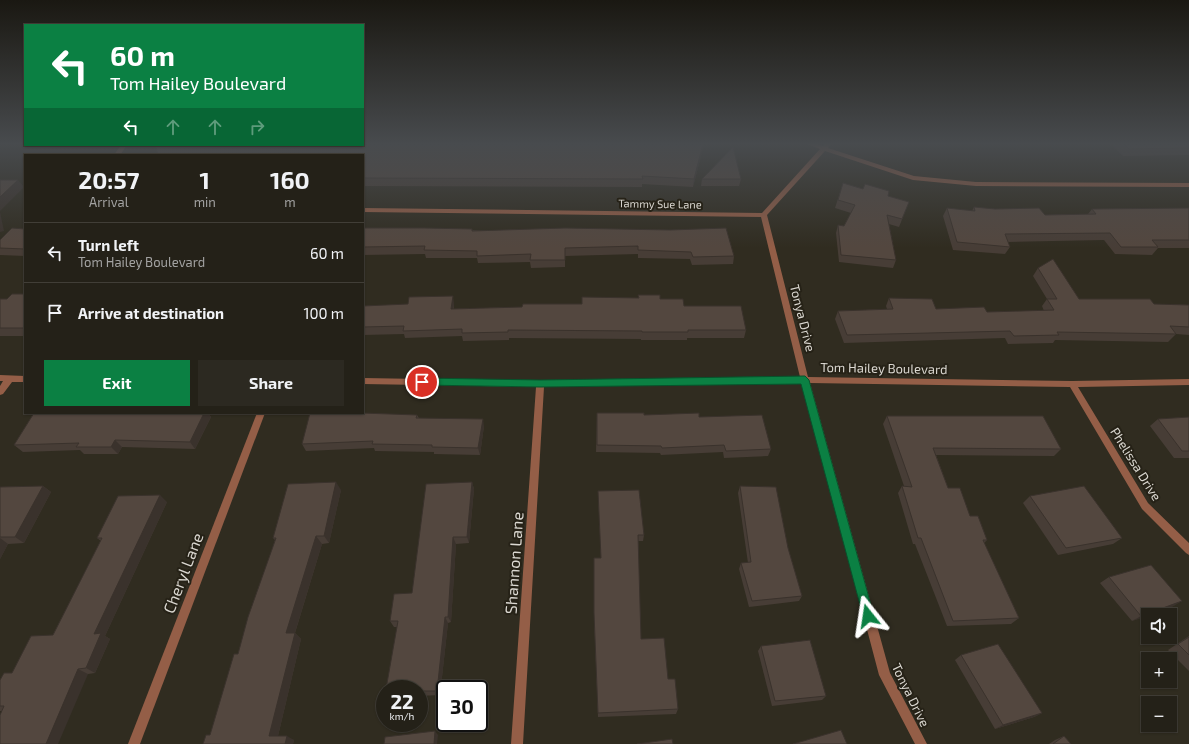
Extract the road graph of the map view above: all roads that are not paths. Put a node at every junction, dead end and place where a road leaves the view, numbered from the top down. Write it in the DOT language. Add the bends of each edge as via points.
graph roads {
  1 [pos="797,179"];
  2 [pos="925,179"];
  3 [pos="1189,185"];
  4 [pos="364,210"];
  5 [pos="764,215"];
  6 [pos="0,378"];
  7 [pos="9,379"];
  8 [pos="24,379"];
  9 [pos="805,380"];
  10 [pos="364,381"];
  11 [pos="1189,382"];
  12 [pos="540,384"];
  13 [pos="1072,384"];
  14 [pos="0,392"];
  15 [pos="261,414"];
  16 [pos="1189,550"];
  17 [pos="134,744"];
  18 [pos="517,744"];
  19 [pos="921,744"];
  1 -- 5 [label="street"];
  2 -- 3 [label="street" via="976,184"];
  4 -- 5 [label="street, Tammy Sue Lane"];
  5 -- 9 [label="street, Tonya Drive"];
  6 -- 7 [label="street"];
  7 -- 8 [label="street"];
  7 -- 14 [label="street"];
  9 -- 12 [label="street, Tom Hailey Boulevard"];
  9 -- 13 [label="street, Tom Hailey Boulevard"];
  9 -- 19 [label="street, Tonya Drive" via="884,675"];
  10 -- 12 [label="street, Tom Hailey Boulevard"];
  11 -- 13 [label="street, Tom Hailey Boulevard"];
  12 -- 18 [label="street, Shannon Lane"];
  13 -- 16 [label="street, Phelissa Drive" via="1145,506"];
  15 -- 17 [label="street, Cheryl Lane"];
}
